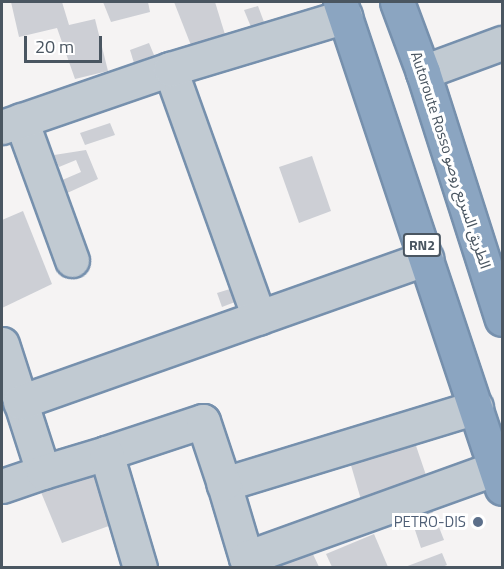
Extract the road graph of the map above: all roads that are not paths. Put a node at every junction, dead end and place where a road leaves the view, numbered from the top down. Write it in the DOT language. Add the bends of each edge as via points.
graph roads {
  1 [pos="398,2"];
  2 [pos="343,9"];
  3 [pos="502,44"];
  4 [pos="170,69"];
  5 [pos="423,72"];
  6 [pos="11,123"];
  7 [pos="426,258"];
  8 [pos="72,260"];
  9 [pos="259,318"];
  10 [pos="502,319"];
  11 [pos="2,344"];
  12 [pos="20,402"];
  13 [pos="476,407"];
  14 [pos="106,453"];
  15 [pos="43,472"];
  16 [pos="499,478"];
  17 [pos="224,484"];
  18 [pos="2,486"];
  19 [pos="238,564"];
  20 [pos="140,567"];
  1 -- 5 [label="highway, Autoroute Rosso الطريق السريع روصو"];
  2 -- 4 [label="street"];
  2 -- 7 [label="highway, RN2"];
  3 -- 5 [label="street"];
  4 -- 6 [label="street"];
  4 -- 9 [label="street"];
  5 -- 10 [label="highway, Autoroute Rosso الطريق السريع روصو"];
  6 -- 8 [label="street"];
  7 -- 9 [label="street"];
  7 -- 13 [label="highway, RN2"];
  9 -- 12 [label="street"];
  11 -- 12 [label="street"];
  12 -- 15 [label="street"];
  13 -- 16 [label="highway, RN2"];
  13 -- 17 [label="street"];
  14 -- 15 [label="street"];
  14 -- 17 [label="street" via="203,421"];
  14 -- 20 [label="street"];
  15 -- 18 [label="street"];
  16 -- 19 [label="street"];
  17 -- 19 [label="street"];
}
